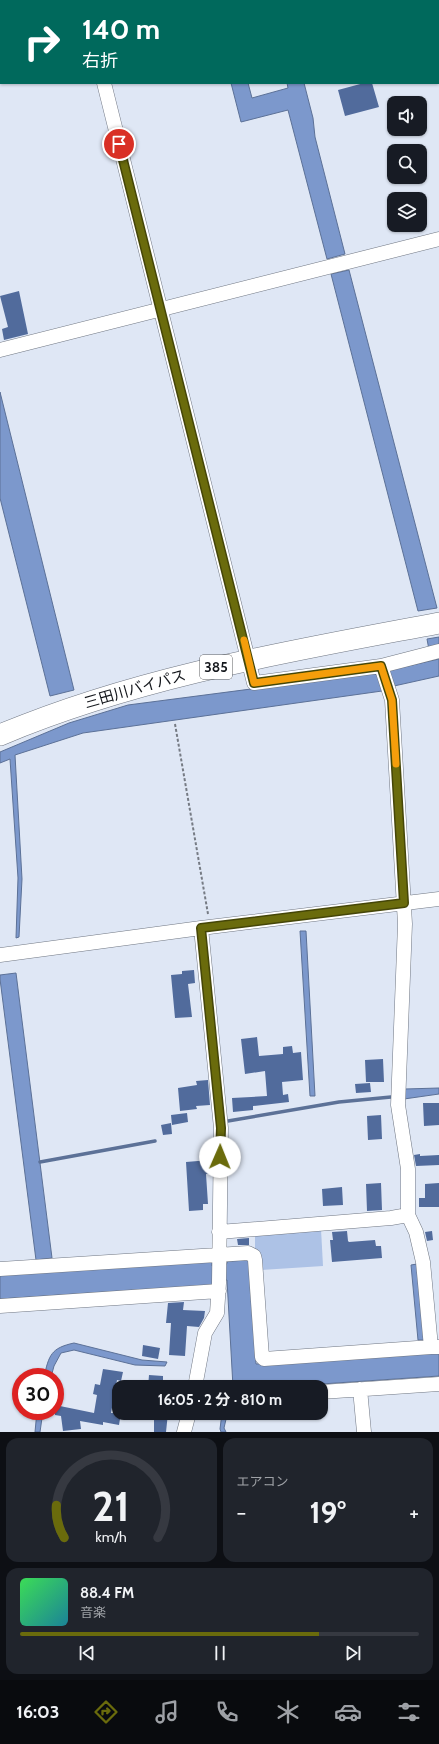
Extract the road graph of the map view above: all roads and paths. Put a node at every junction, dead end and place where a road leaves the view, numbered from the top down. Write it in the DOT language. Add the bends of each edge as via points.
graph roads {
  1 [pos="104,84"];
  2 [pos="439,239"];
  3 [pos="160,310"];
  4 [pos="0,350"];
  5 [pos="439,623"];
  6 [pos="439,651"];
  7 [pos="249,660"];
  8 [pos="381,666"];
  9 [pos="175,724"];
  10 [pos="0,735"];
  11 [pos="439,899"];
  12 [pos="404,903"];
  13 [pos="206,927"];
  14 [pos="0,954"];
  15 [pos="408,1214"];
  16 [pos="219,1232"];
  17 [pos="218,1258"];
  18 [pos="0,1269"];
  19 [pos="219,1287"];
  20 [pos="0,1306"];
  21 [pos="435,1347"];
  22 [pos="196,1380"];
  23 [pos="439,1384"];
  24 [pos="360,1389"];
  25 [pos="328,1391"];
  26 [pos="187,1420"];
  27 [pos="184,1432"];
  28 [pos="364,1432"];
  1 -- 3 [label="street"];
  2 -- 3 [label="street"];
  3 -- 4 [label="street"];
  3 -- 7 [label="street"];
  5 -- 7 [label="highway, 三田川バイパス / 385"];
  6 -- 8 [label="street"];
  7 -- 8 [label="street" via="254,683"];
  7 -- 10 [label="highway, 三田川バイパス / 385" via="155,681 45,716"];
  8 -- 12 [label="street" via="392,700"];
  9 -- 13 [label="path"];
  11 -- 12 [label="street"];
  12 -- 13 [label="street"];
  12 -- 15 [label="street" via="398,1104 408,1169"];
  13 -- 14 [label="street"];
  13 -- 16 [label="street" via="221,1128"];
  15 -- 16 [label="street" via="391,1218"];
  15 -- 21 [label="street" via="416,1232 423,1262"];
  16 -- 17 [label="street"];
  17 -- 18 [label="street"];
  17 -- 19 [label="street"];
  17 -- 21 [label="street" via="248,1253 254,1256 264,1359"];
  19 -- 20 [label="street"];
  19 -- 22 [label="street" via="217,1313 205,1333"];
  23 -- 24 [label="street"];
  24 -- 25 [label="street"];
  24 -- 28 [label="street"];
  26 -- 27 [label="street"];
}
